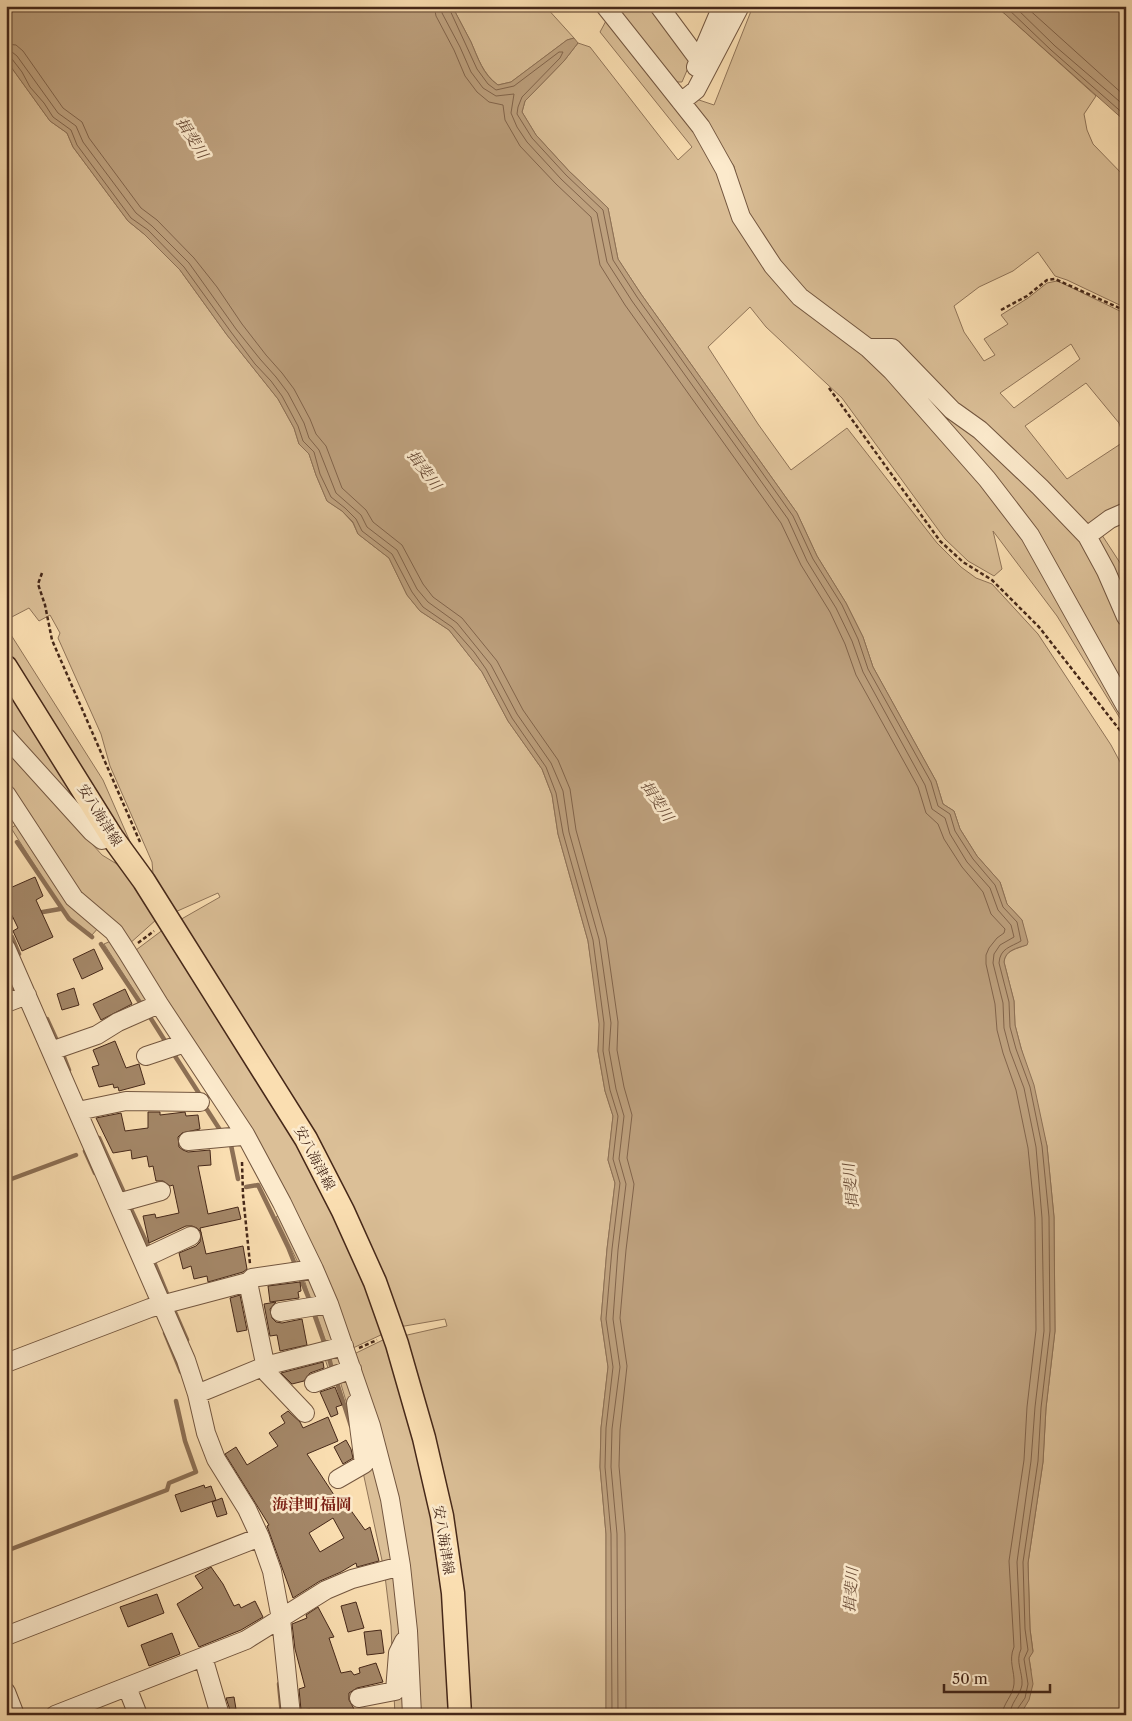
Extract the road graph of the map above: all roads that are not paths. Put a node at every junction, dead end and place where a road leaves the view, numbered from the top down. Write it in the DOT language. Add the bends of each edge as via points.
graph roads {
  1 [pos="605,6"];
  2 [pos="659,6"];
  3 [pos="722,6"];
  4 [pos="740,6"];
  5 [pos="699,60"];
  6 [pos="681,102"];
  7 [pos="868,348"];
  8 [pos="1126,512"];
  9 [pos="1087,536"];
  10 [pos="1126,617"];
  11 [pos="6,666"];
  12 [pos="1126,707"];
  13 [pos="6,738"];
  14 [pos="6,794"];
  15 [pos="13,819"];
  16 [pos="112,836"];
  17 [pos="6,948"];
  18 [pos="27,995"];
  19 [pos="6,1003"];
  20 [pos="159,1004"];
  21 [pos="185,1043"];
  22 [pos="51,1051"];
  23 [pos="146,1056"];
  24 [pos="200,1102"];
  25 [pos="78,1111"];
  26 [pos="243,1135"];
  27 [pos="188,1140"];
  28 [pos="160,1191"];
  29 [pos="118,1203"];
  30 [pos="191,1236"];
  31 [pos="142,1259"];
  32 [pos="314,1269"];
  33 [pos="250,1280"];
  34 [pos="162,1304"];
  35 [pos="330,1304"];
  36 [pos="280,1312"];
  37 [pos="348,1356"];
  38 [pos="6,1363"];
  39 [pos="265,1366"];
  40 [pos="314,1383"];
  41 [pos="359,1391"];
  42 [pos="197,1394"];
  43 [pos="304,1414"];
  44 [pos="338,1479"];
  45 [pos="260,1537"];
  46 [pos="401,1566"];
  47 [pos="281,1619"];
  48 [pos="408,1632"];
  49 [pos="6,1636"];
  50 [pos="203,1658"];
  51 [pos="127,1687"];
  52 [pos="6,1692"];
  53 [pos="359,1698"];
  54 [pos="15,1715"];
  55 [pos="55,1715"];
  56 [pos="138,1715"];
  57 [pos="220,1715"];
  58 [pos="291,1715"];
  59 [pos="412,1715"];
  60 [pos="460,1715"];
  1 -- 6 [label="street"];
  2 -- 5 [label="street"];
  3 -- 5 [label="street"];
  4 -- 6 [label="street" via="696,90"];
  5 -- 6 [label="street"];
  6 -- 7 [label="street" via="701,128 725,170 741,217 773,266 800,297"];
  7 -- 9 [label="street" via="892,348 952,410 980,430"];
  7 -- 12 [label="street" via="968,457 1030,535"];
  8 -- 9 [label="street"];
  9 -- 10 [label="street"];
  11 -- 16 [label="main road, 安八海津線"];
  13 -- 16 [label="street" via="92,832 102,840"];
  14 -- 15 [label="street"];
  15 -- 20 [label="street" via="74,898 114,932"];
  16 -- 60 [label="main road, 安八海津線" via="144,881 306,1139 375,1282 424,1438 442,1516 453,1593"];
  17 -- 18 [label="street"];
  18 -- 19 [label="street"];
  18 -- 22 [label="street"];
  20 -- 21 [label="street"];
  20 -- 22 [label="street" via="97,1035"];
  21 -- 23 [label="street"];
  21 -- 26 [label="street"];
  22 -- 25 [label="street"];
  24 -- 25 [label="street" via="126,1101"];
  25 -- 29 [label="street"];
  26 -- 27 [label="street"];
  26 -- 32 [label="street" via="282,1203"];
  28 -- 29 [label="street"];
  29 -- 31 [label="street"];
  30 -- 31 [label="street"];
  31 -- 34 [label="street"];
  32 -- 33 [label="street"];
  32 -- 35 [label="street"];
  33 -- 34 [label="street"];
  33 -- 39 [label="street"];
  34 -- 38 [label="street"];
  34 -- 42 [label="street"];
  35 -- 36 [label="street"];
  35 -- 37 [label="street"];
  37 -- 39 [label="street"];
  37 -- 40 [label="street"];
  37 -- 41 [label="street"];
  39 -- 42 [label="street"];
  39 -- 43 [label="street" via="267,1373"];
  41 -- 44 [label="street" via="356,1400 364,1464"];
  41 -- 46 [label="street" via="390,1499"];
  42 -- 45 [label="street" via="216,1459"];
  45 -- 47 [label="street" via="272,1571"];
  45 -- 49 [label="street"];
  46 -- 47 [label="street" via="334,1586"];
  46 -- 48 [label="street"];
  47 -- 50 [label="street" via="246,1640"];
  47 -- 58 [label="street"];
  48 -- 53 [label="street" via="398,1653 395,1691"];
  48 -- 59 [label="street"];
  50 -- 51 [label="street"];
  50 -- 57 [label="street"];
  51 -- 55 [label="street"];
  51 -- 56 [label="street"];
  52 -- 54 [label="street"];
}
